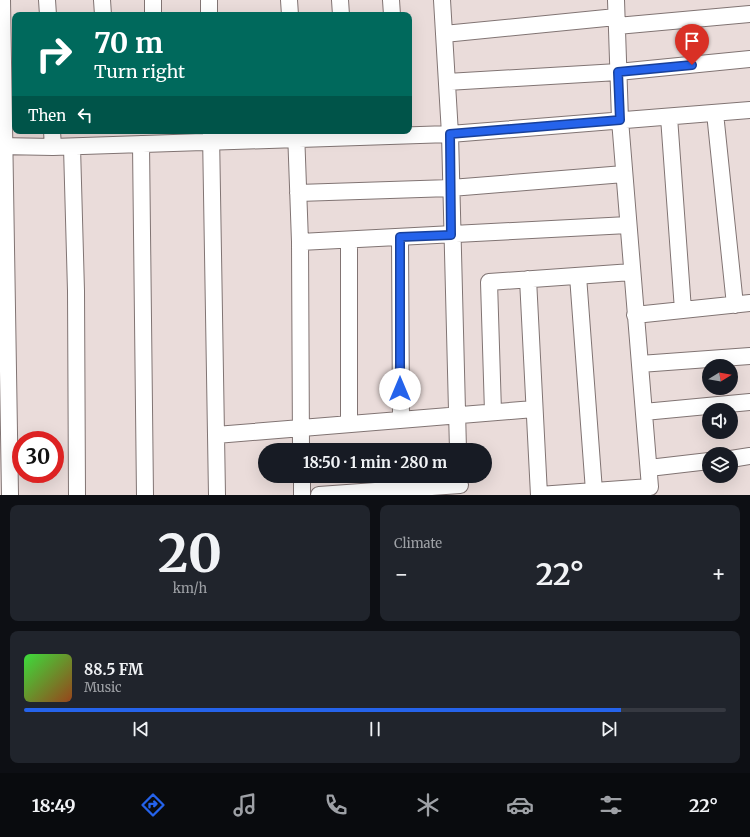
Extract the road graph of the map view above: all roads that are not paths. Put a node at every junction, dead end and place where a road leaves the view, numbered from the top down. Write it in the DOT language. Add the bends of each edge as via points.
graph roads {
  1 [pos="2,0"];
  2 [pos="47,0"];
  3 [pos="102,0"];
  4 [pos="153,0"];
  5 [pos="209,0"];
  6 [pos="289,0"];
  7 [pos="340,0"];
  8 [pos="391,0"];
  9 [pos="442,0"];
  10 [pos="616,0"];
  11 [pos="48,12"];
  12 [pos="103,12"];
  13 [pos="153,12"];
  14 [pos="209,12"];
  15 [pos="290,12"];
  16 [pos="341,12"];
  17 [pos="392,12"];
  18 [pos="750,14"];
  19 [pos="617,22"];
  20 [pos="444,34"];
  21 [pos="750,59"];
  22 [pos="618,72"];
  23 [pos="447,82"];
  24 [pos="750,110"];
  25 [pos="715,113"];
  26 [pos="669,116"];
  27 [pos="620,120"];
  28 [pos="412,133"];
  29 [pos="52,134"];
  30 [pos="344,134"];
  31 [pos="450,134"];
  32 [pos="296,135"];
  33 [pos="158,137"];
  34 [pos="211,137"];
  35 [pos="108,138"];
  36 [pos="141,144"];
  37 [pos="2,147"];
  38 [pos="72,147"];
  39 [pos="53,148"];
  40 [pos="624,174"];
  41 [pos="450,188"];
  42 [pos="298,194"];
  43 [pos="628,225"];
  44 [pos="451,235"];
  45 [pos="400,237"];
  46 [pos="350,240"];
  47 [pos="300,242"];
  48 [pos="632,272"];
  49 [pos="578,276"];
  50 [pos="528,279"];
  51 [pos="742,304"];
  52 [pos="683,310"];
  53 [pos="635,315"];
  54 [pos="750,356"];
  55 [pos="640,364"];
  56 [pos="750,402"];
  57 [pos="534,409"];
  58 [pos="493,412"];
  59 [pos="644,412"];
  60 [pos="456,415"];
  61 [pos="401,420"];
  62 [pos="349,424"];
  63 [pos="301,428"];
  64 [pos="216,435"];
  65 [pos="301,443"];
  66 [pos="458,443"];
  67 [pos="750,456"];
  68 [pos="738,457"];
  69 [pos="702,462"];
  70 [pos="649,468"];
  71 [pos="302,483"];
  72 [pos="460,485"];
  73 [pos="594,491"];
  74 [pos="10,495"];
  75 [pos="77,495"];
  76 [pos="145,495"];
  77 [pos="217,495"];
  78 [pos="302,495"];
  79 [pos="319,495"];
  80 [pos="539,495"];
  1 -- 37 [label="street"];
  2 -- 11 [label="street"];
  3 -- 12 [label="street"];
  4 -- 13 [label="street"];
  5 -- 14 [label="street"];
  6 -- 15 [label="street"];
  7 -- 16 [label="street"];
  8 -- 17 [label="street"];
  9 -- 20 [label="street"];
  10 -- 19 [label="street"];
  18 -- 19 [label="street"];
  19 -- 20 [label="street"];
  19 -- 22 [label="street"];
  20 -- 23 [label="street"];
  21 -- 22 [label="street"];
  22 -- 23 [label="street"];
  22 -- 27 [label="street"];
  23 -- 31 [label="street"];
  24 -- 25 [label="street"];
  25 -- 26 [label="street"];
  25 -- 51 [label="street"];
  26 -- 27 [label="street"];
  26 -- 52 [label="street"];
  27 -- 31 [label="street"];
  27 -- 40 [label="street"];
  28 -- 31 [label="street"];
  29 -- 39 [label="street"];
  30 -- 32 [label="street"];
  31 -- 41 [label="street"];
  32 -- 34 [label="street"];
  32 -- 42 [label="street"];
  33 -- 34 [label="street"];
  33 -- 36 [label="street"];
  34 -- 64 [label="street"];
  35 -- 36 [label="street"];
  35 -- 38 [label="street"];
  36 -- 76 [label="street"];
  37 -- 39 [label="street"];
  37 -- 74 [label="street"];
  38 -- 39 [label="street"];
  38 -- 75 [label="street"];
  40 -- 41 [label="street"];
  40 -- 43 [label="street"];
  41 -- 42 [label="street"];
  41 -- 44 [label="street"];
  42 -- 47 [label="street"];
  43 -- 44 [label="street"];
  43 -- 48 [label="street"];
  44 -- 45 [label="street"];
  44 -- 60 [label="street"];
  45 -- 46 [label="street"];
  45 -- 61 [label="street"];
  46 -- 47 [label="street"];
  46 -- 62 [label="street"];
  47 -- 63 [label="street"];
  48 -- 49 [label="street"];
  48 -- 53 [label="street"];
  49 -- 50 [label="street"];
  49 -- 73 [label="street"];
  50 -- 57 [label="street"];
  50 -- 58 [label="street" via="489,282"];
  51 -- 52 [label="street"];
  52 -- 53 [label="street"];
  53 -- 55 [label="street"];
  54 -- 55 [label="street"];
  55 -- 59 [label="street"];
  56 -- 59 [label="street"];
  57 -- 58 [label="street"];
  57 -- 80 [label="street"];
  58 -- 60 [label="street"];
  59 -- 70 [label="street"];
  60 -- 61 [label="street"];
  60 -- 66 [label="street"];
  61 -- 62 [label="street"];
  62 -- 63 [label="street"];
  63 -- 64 [label="street"];
  63 -- 65 [label="street"];
  64 -- 77 [label="street"];
  67 -- 68 [label="street"];
  69 -- 70 [label="street"];
  70 -- 73 [label="street" via="650,487"];
  71 -- 78 [label="street"];
  72 -- 79 [label="street"];
  73 -- 80 [label="street"];
}
